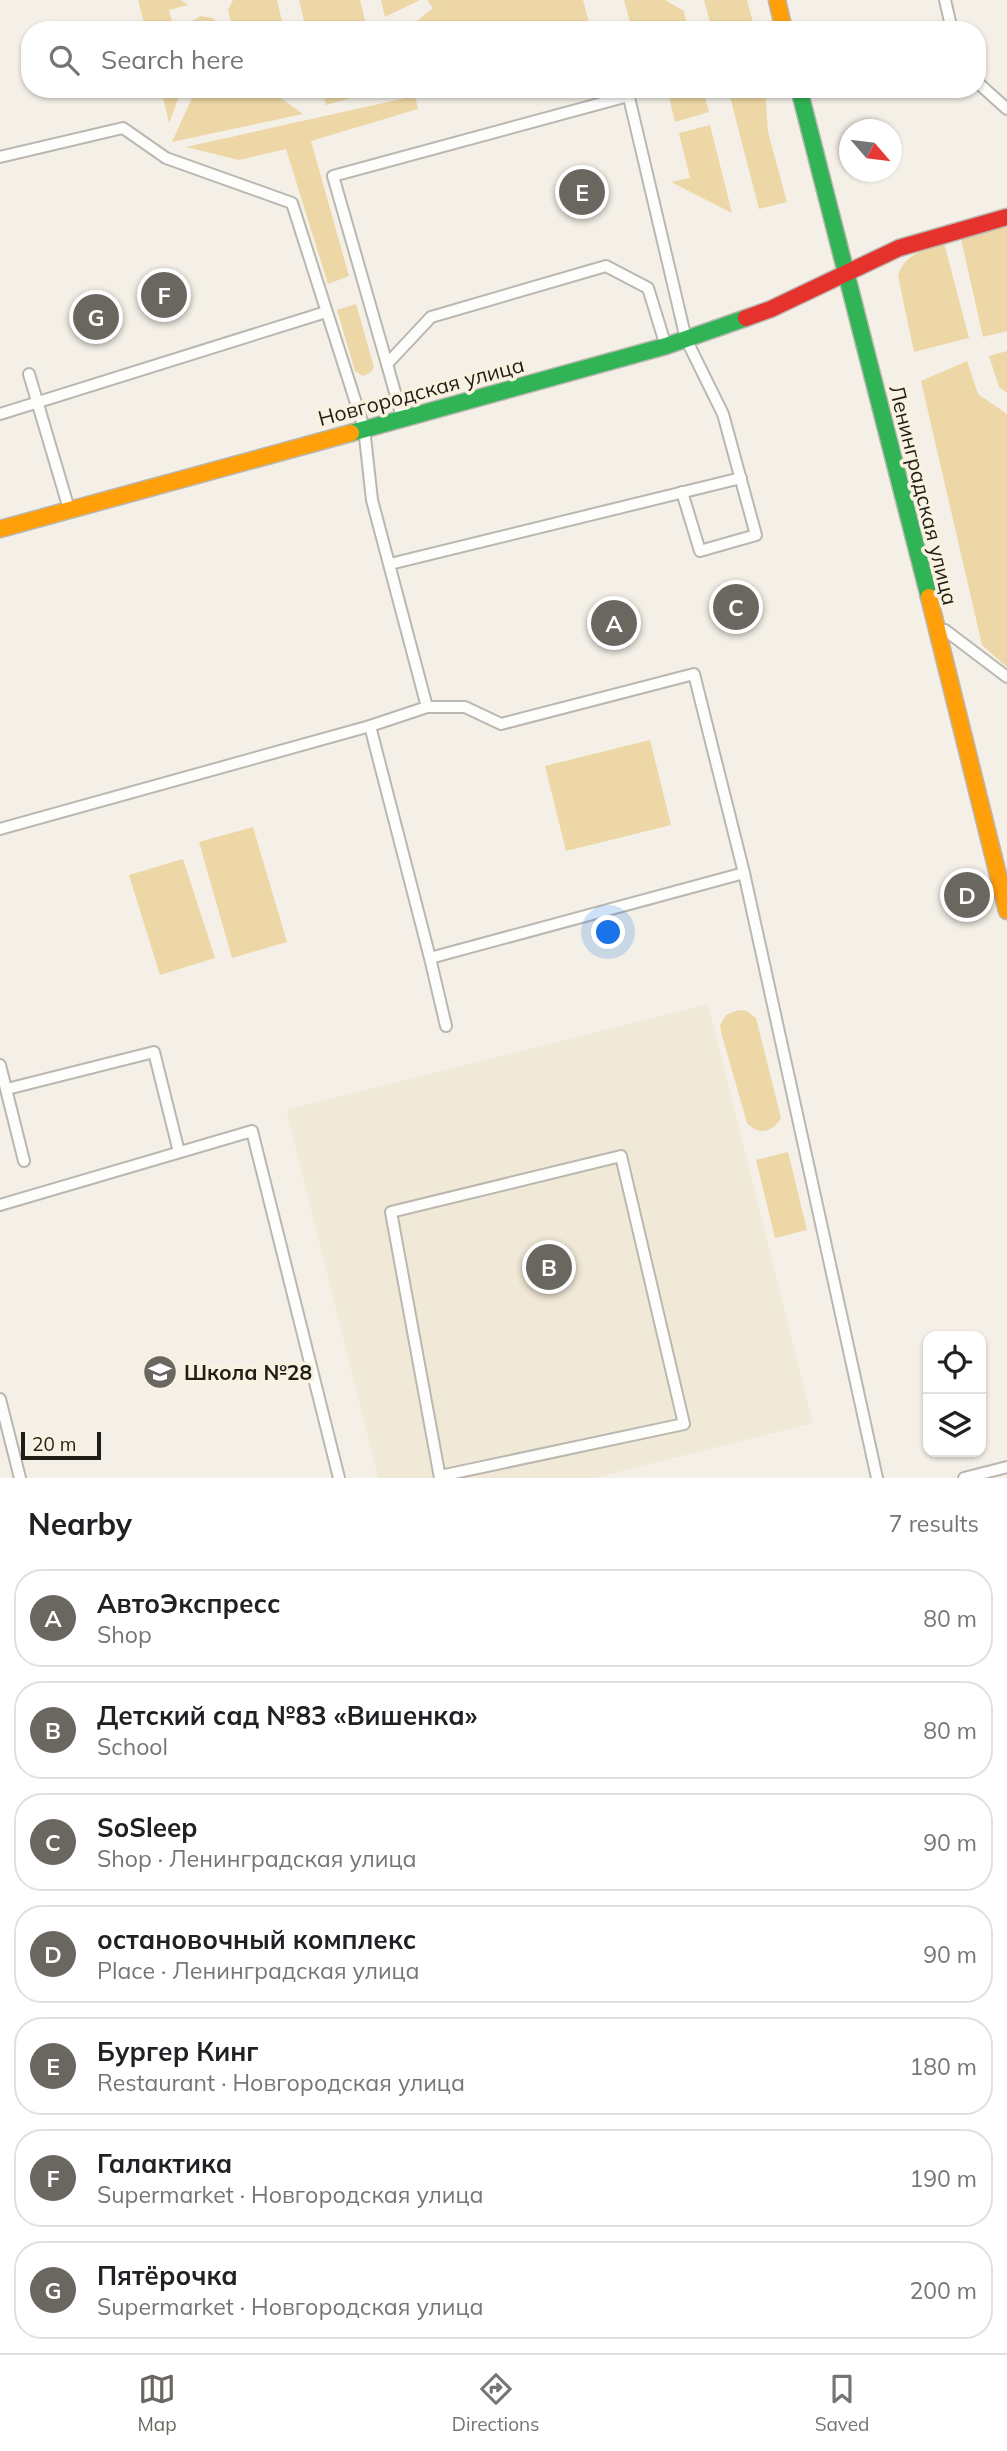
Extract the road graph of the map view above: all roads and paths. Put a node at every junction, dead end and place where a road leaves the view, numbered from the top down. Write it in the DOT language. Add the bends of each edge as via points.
graph roads {
  1 [pos="777,0"];
  2 [pos="945,0"];
  3 [pos="782,21"];
  4 [pos="950,21"];
  5 [pos="986,90"];
  6 [pos="610,98"];
  7 [pos="629,98"];
  8 [pos="801,98"];
  9 [pos="1007,109"];
  10 [pos="0,157"];
  11 [pos="1007,217"];
  12 [pos="846,274"];
  13 [pos="326,312"];
  14 [pos="686,339"];
  15 [pos="666,346"];
  16 [pos="387,364"];
  17 [pos="29,374"];
  18 [pos="37,402"];
  19 [pos="0,414"];
  20 [pos="403,418"];
  21 [pos="364,428"];
  22 [pos="741,478"];
  23 [pos="682,492"];
  24 [pos="69,509"];
  25 [pos="0,529"];
  26 [pos="390,564"];
  27 [pos="934,621"];
  28 [pos="1007,677"];
  29 [pos="427,707"];
  30 [pos="370,726"];
  31 [pos="0,829"];
  32 [pos="744,873"];
  33 [pos="1007,911"];
  34 [pos="430,958"];
  35 [pos="446,1026"];
  36 [pos="0,1065"];
  37 [pos="6,1089"];
  38 [pos="179,1152"];
  39 [pos="24,1161"];
  40 [pos="0,1205"];
  41 [pos="0,1399"];
  42 [pos="1007,1467"];
  43 [pos="440,1477"];
  44 [pos="20,1478"];
  45 [pos="338,1478"];
  46 [pos="877,1478"];
  47 [pos="964,1478"];
  1 -- 3 [label="street"];
  2 -- 4 [label="lane"];
  5 -- 9 [label="lane"];
  6 -- 16 [label="lane" via="333,176"];
  7 -- 14 [label="lane"];
  8 -- 12 [label="street, Ленинградская улица"];
  10 -- 13 [label="lane" via="123,128 166,158 292,203"];
  11 -- 12 [label="street, Новгородская улица" via="899,248"];
  12 -- 14 [label="street, Новгородская улица" via="771,309"];
  12 -- 27 [label="street, Ленинградская улица"];
  13 -- 18 [label="lane"];
  13 -- 21 [label="lane"];
  14 -- 15 [label="street, Новгородская улица"];
  14 -- 22 [label="lane" via="723,415"];
  15 -- 16 [label="lane" via="648,288 606,266 431,317"];
  15 -- 20 [label="street, Новгородская улица"];
  16 -- 20 [label="lane"];
  17 -- 18 [label="lane"];
  18 -- 19 [label="lane"];
  18 -- 24 [label="lane"];
  20 -- 21 [label="street, Новгородская улица"];
  21 -- 24 [label="street, Новгородская улица"];
  21 -- 26 [label="lane" via="372,500"];
  22 -- 23 [label="lane"];
  22 -- 23 [label="lane" via="756,536 700,551"];
  23 -- 26 [label="lane"];
  24 -- 25 [label="street, Новгородская улица"];
  26 -- 29 [label="lane"];
  27 -- 28 [label="lane"];
  27 -- 33 [label="street, Ленинградская улица"];
  29 -- 30 [label="lane"];
  29 -- 32 [label="lane" via="465,706 501,724 694,674"];
  30 -- 31 [label="lane"];
  30 -- 34 [label="lane"];
  32 -- 34 [label="lane"];
  32 -- 46 [label="lane"];
  34 -- 35 [label="lane"];
  36 -- 37 [label="lane"];
  37 -- 38 [label="lane" via="154,1052"];
  37 -- 39 [label="lane"];
  38 -- 40 [label="lane"];
  38 -- 45 [label="lane" via="251,1131"];
  41 -- 44 [label="lane"];
  42 -- 47 [label="lane"];
  43 -- 43 [label="lane" via="391,1212 621,1156 684,1424"];
}
